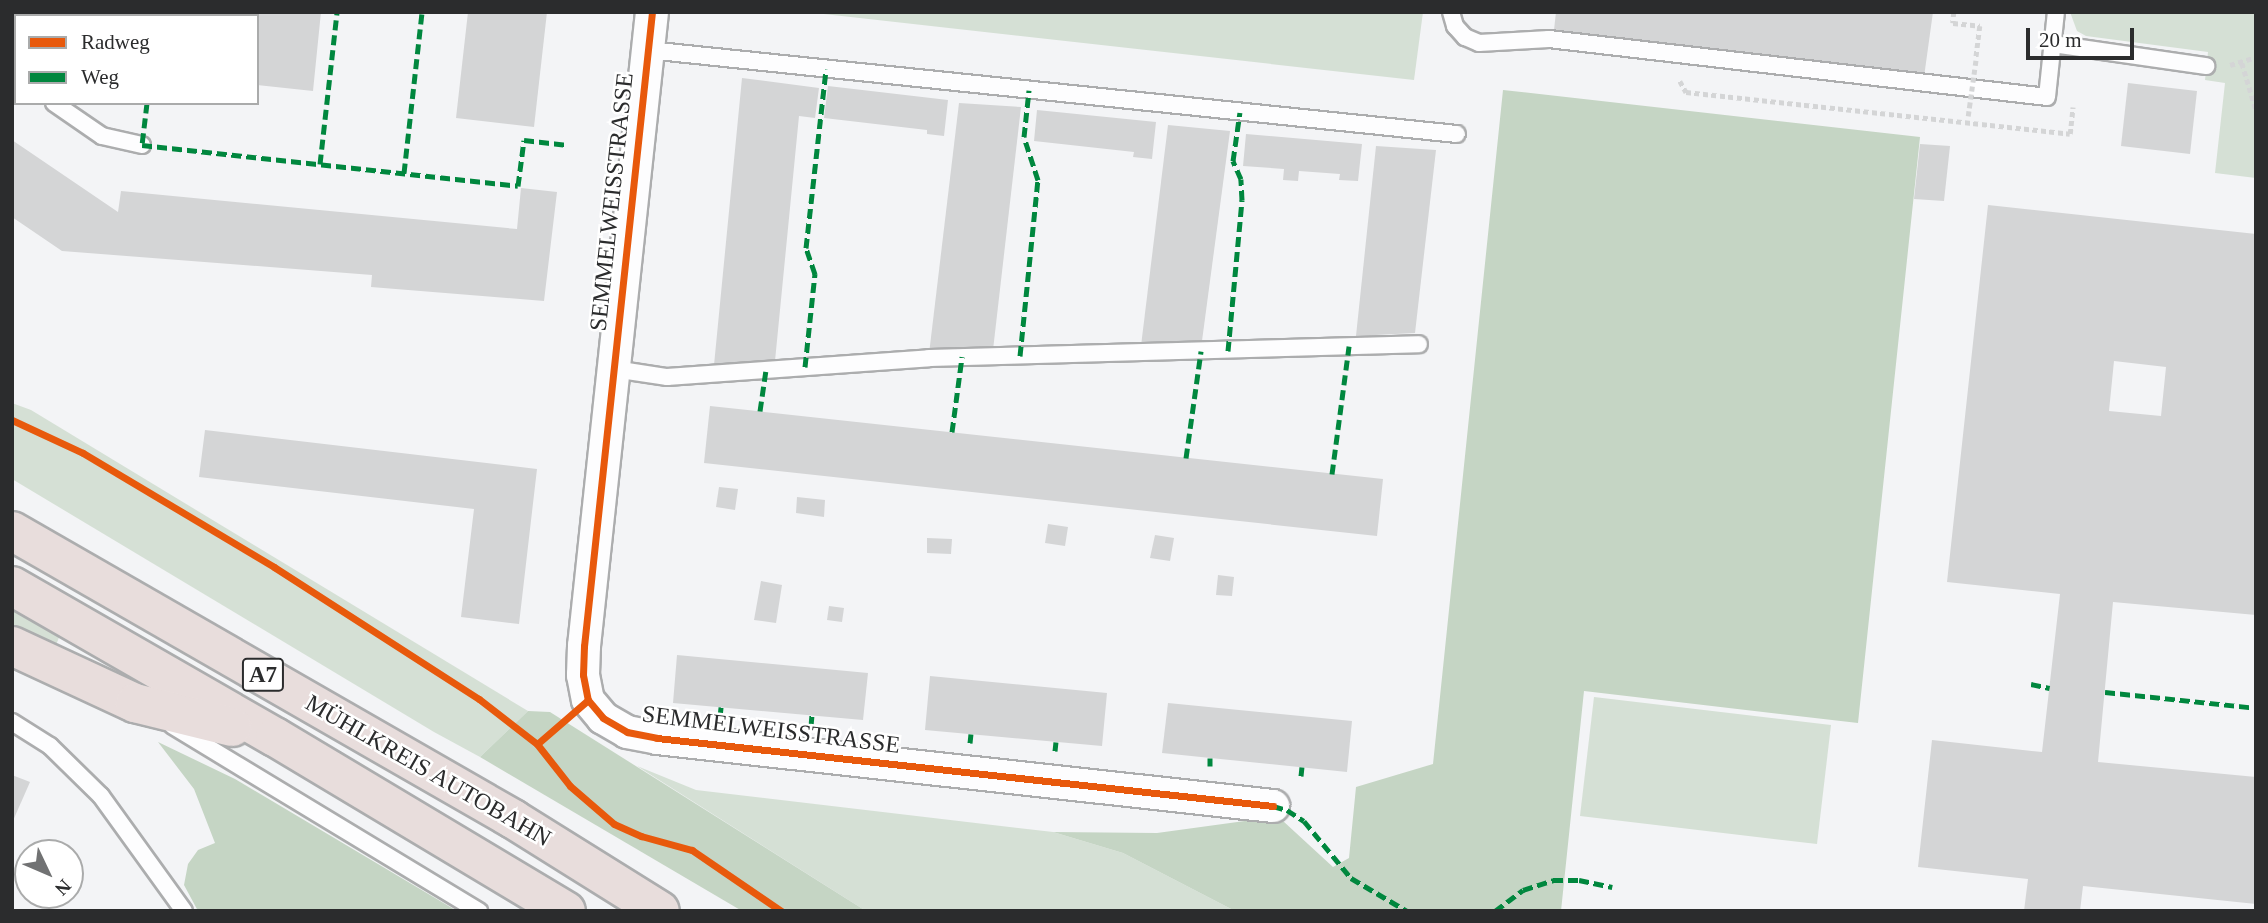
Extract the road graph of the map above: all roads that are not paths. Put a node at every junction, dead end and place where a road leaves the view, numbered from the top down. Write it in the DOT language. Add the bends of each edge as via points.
graph roads {
  1 [pos="652,12"];
  2 [pos="1451,12"];
  3 [pos="2056,12"];
  4 [pos="2053,44"];
  5 [pos="648,50"];
  6 [pos="2206,66"];
  7 [pos="57,105"];
  8 [pos="1457,134"];
  9 [pos="142,145"];
  10 [pos="1419,344"];
  11 [pos="614,369"];
  12 [pos="12,531"];
  13 [pos="12,586"];
  14 [pos="12,646"];
  15 [pos="135,703"];
  16 [pos="12,722"];
  17 [pos="275,737"];
  18 [pos="1273,806"];
  19 [pos="184,911"];
  20 [pos="479,911"];
  21 [pos="565,911"];
  22 [pos="660,911"];
  1 -- 5 [label="street, SEMMELWEISSTRASSE"];
  2 -- 4 [label="lane" via="1455,26 1479,43 1549,39 2048,97"];
  3 -- 4 [label="lane"];
  4 -- 6 [label="lane"];
  5 -- 8 [label="lane"];
  5 -- 11 [label="street, SEMMELWEISSTRASSE"];
  7 -- 9 [label="lane" via="102,136"];
  10 -- 11 [label="lane" via="929,358 667,377"];
  11 -- 18 [label="street, SEMMELWEISSTRASSE" via="583,674 588,700 603,718 627,732 657,737"];
  12 -- 22 [label="highway, MÜHLKREIS AUTOBAHN / A7" via="513,819"];
  13 -- 17 [label="highway, MÜHLKREIS AUTOBAHN / A7"];
  14 -- 15 [label="highway"];
  15 -- 17 [label="highway"];
  15 -- 20 [label="lane"];
  16 -- 19 [label="lane" via="50,746 101,796"];
  17 -- 21 [label="highway, MÜHLKREIS AUTOBAHN / A7"];
}
